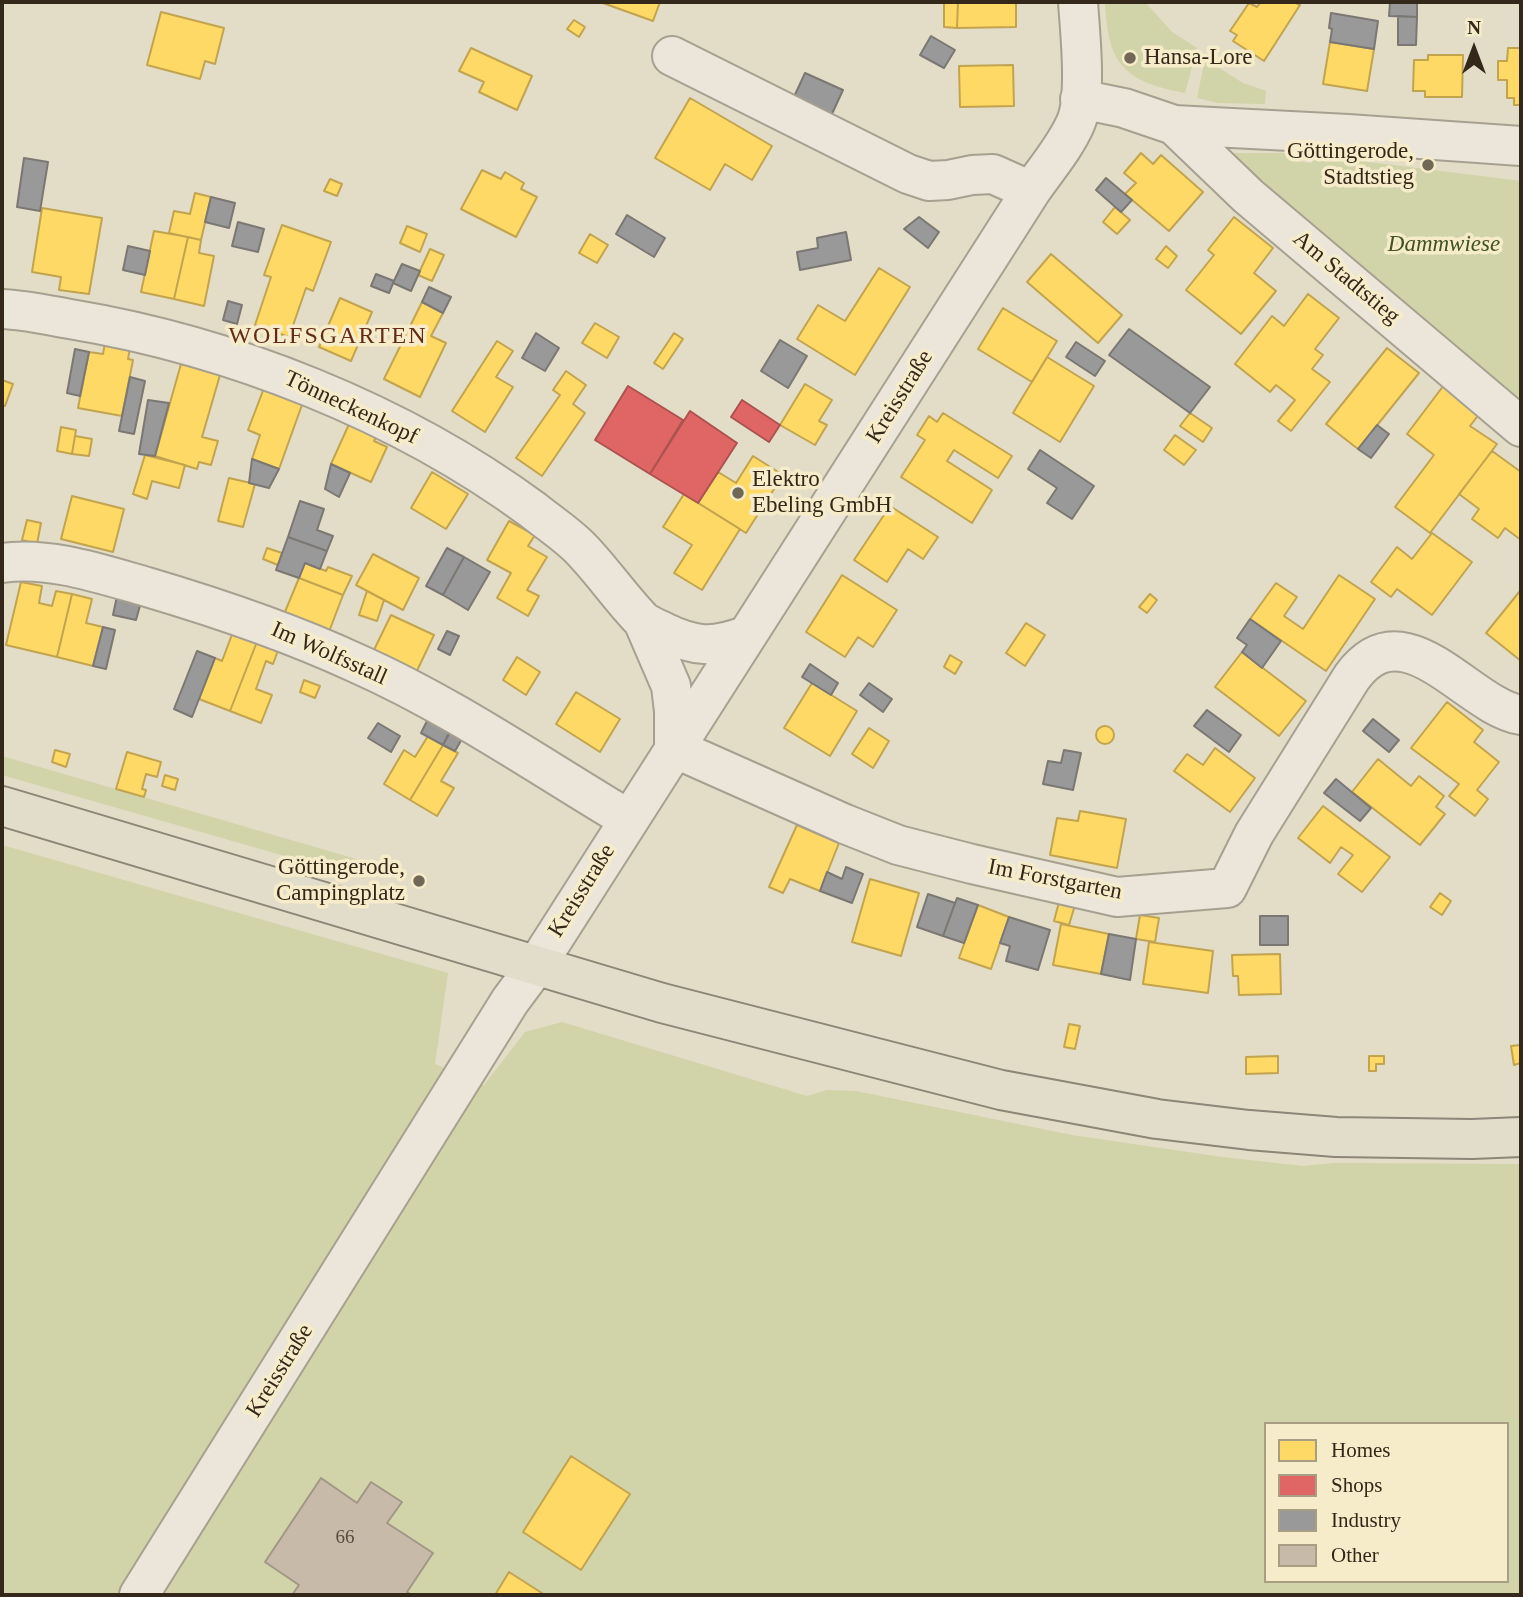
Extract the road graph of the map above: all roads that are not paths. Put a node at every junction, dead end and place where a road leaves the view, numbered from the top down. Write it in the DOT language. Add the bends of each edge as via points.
graph roads {
  1 [pos="1078,2"];
  2 [pos="672,56"];
  3 [pos="1080,99"];
  4 [pos="1174,125"];
  5 [pos="1521,146"];
  6 [pos="1031,191"];
  7 [pos="2,309"];
  8 [pos="1521,427"];
  9 [pos="2,563"];
  10 [pos="643,621"];
  11 [pos="745,636"];
  12 [pos="1521,715"];
  13 [pos="674,748"];
  14 [pos="2,806"];
  15 [pos="628,819"];
  16 [pos="536,966"];
  17 [pos="1521,1137"];
  18 [pos="139,1595"];
  1 -- 3 [label="street, Kreisstraße"];
  2 -- 6 [label="street" via="908,174 929,181 993,174"];
  3 -- 4 [label="street, Am Stadtstieg"];
  3 -- 6 [label="street, Kreisstraße" via="1077,120"];
  4 -- 5 [label="street, Am Stadtstieg"];
  4 -- 8 [label="street, Am Stadtstieg" via="1248,196"];
  6 -- 11 [label="street, Kreisstraße"];
  7 -- 10 [label="street, Tönneckenkopf" via="101,324 201,348 270,370 351,404 469,468 530,509 580,548"];
  9 -- 15 [label="street, Im Wolfsstall" via="49,563 117,578 300,639 454,714"];
  10 -- 11 [label="street, Tönneckenkopf" via="708,646"];
  10 -- 13 [label="street, Tönneckenkopf" via="671,686"];
  11 -- 13 [label="street, Kreisstraße"];
  12 -- 13 [label="street, Im Forstgarten" via="1500,709 1426,659 1393,652 1379,655 1352,677 1254,834 1227,888 1117,897 898,845"];
  13 -- 15 [label="street, Kreisstraße"];
  14 -- 16 [label="main road"];
  15 -- 16 [label="street, Kreisstraße"];
  16 -- 17 [label="main road" via="706,1015 1001,1090 1157,1119 1336,1136"];
  16 -- 18 [label="street, Kreisstraße"];
}
